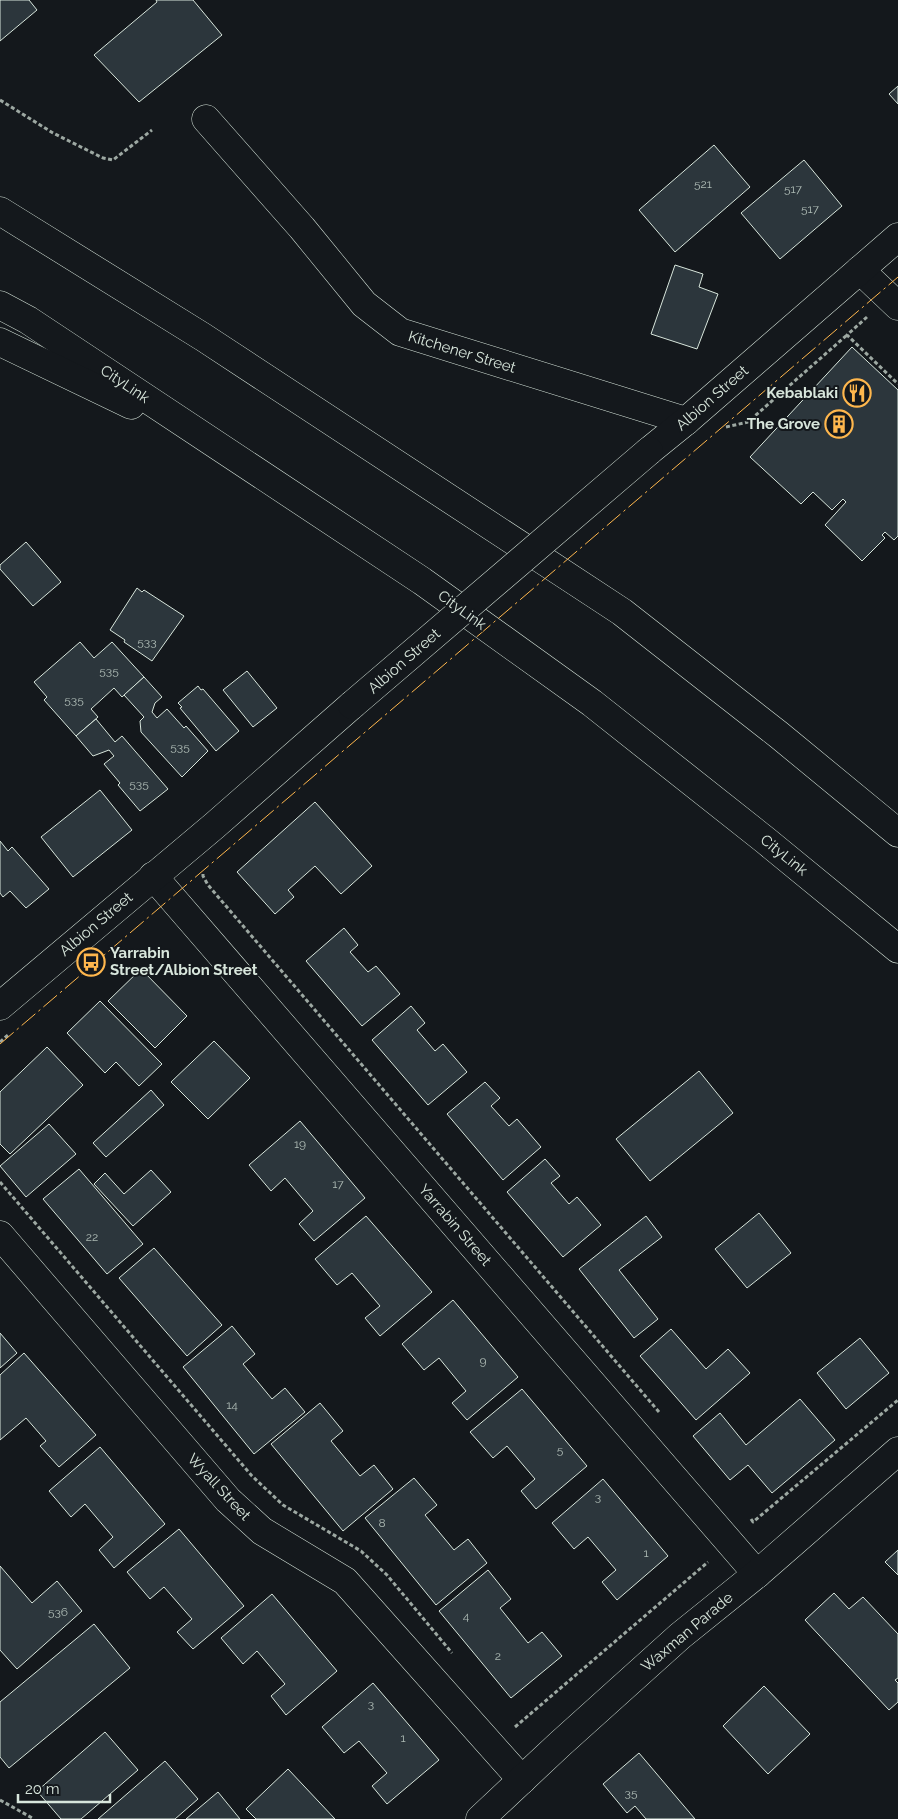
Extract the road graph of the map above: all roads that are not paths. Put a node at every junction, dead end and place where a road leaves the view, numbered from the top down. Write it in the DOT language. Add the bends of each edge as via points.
graph roads {
  1 [pos="206,120"];
  2 [pos="5,214"];
  3 [pos="898,237"];
  4 [pos="860,270"];
  5 [pos="893,301"];
  6 [pos="0,305"];
  7 [pos="0,342"];
  8 [pos="686,421"];
  9 [pos="224,450"];
  10 [pos="898,833"];
  11 [pos="153,876"];
  12 [pos="898,949"];
  13 [pos="0,1006"];
  14 [pos="0,1235"];
  15 [pos="898,1451"];
  16 [pos="757,1574"];
  17 [pos="522,1780"];
  18 [pos="480,1819"];
  1 -- 8 [label="main road, Kitchener Street" via="364,304 400,332"];
  2 -- 10 [label="main road" via="203,337 622,612"];
  3 -- 4 [label="main road, Albion Street"];
  4 -- 5 [label="main road"];
  4 -- 8 [label="main road, Albion Street"];
  6 -- 9 [label="main road, CityLink" via="28,320"];
  7 -- 9 [label="main road"];
  8 -- 11 [label="main road, Albion Street, bridge"];
  9 -- 12 [label="main road, CityLink" via="422,581 592,703"];
  11 -- 13 [label="main road, Albion Street"];
  11 -- 16 [label="main road, Yarrabin Street"];
  14 -- 17 [label="main road, Wyall Street" via="228,1500 262,1530 345,1582"];
  15 -- 16 [label="main road, Waxman Parade"];
  16 -- 17 [label="main road, Waxman Parade" via="680,1636"];
  17 -- 18 [label="main road, Waxman Parade"];
}
